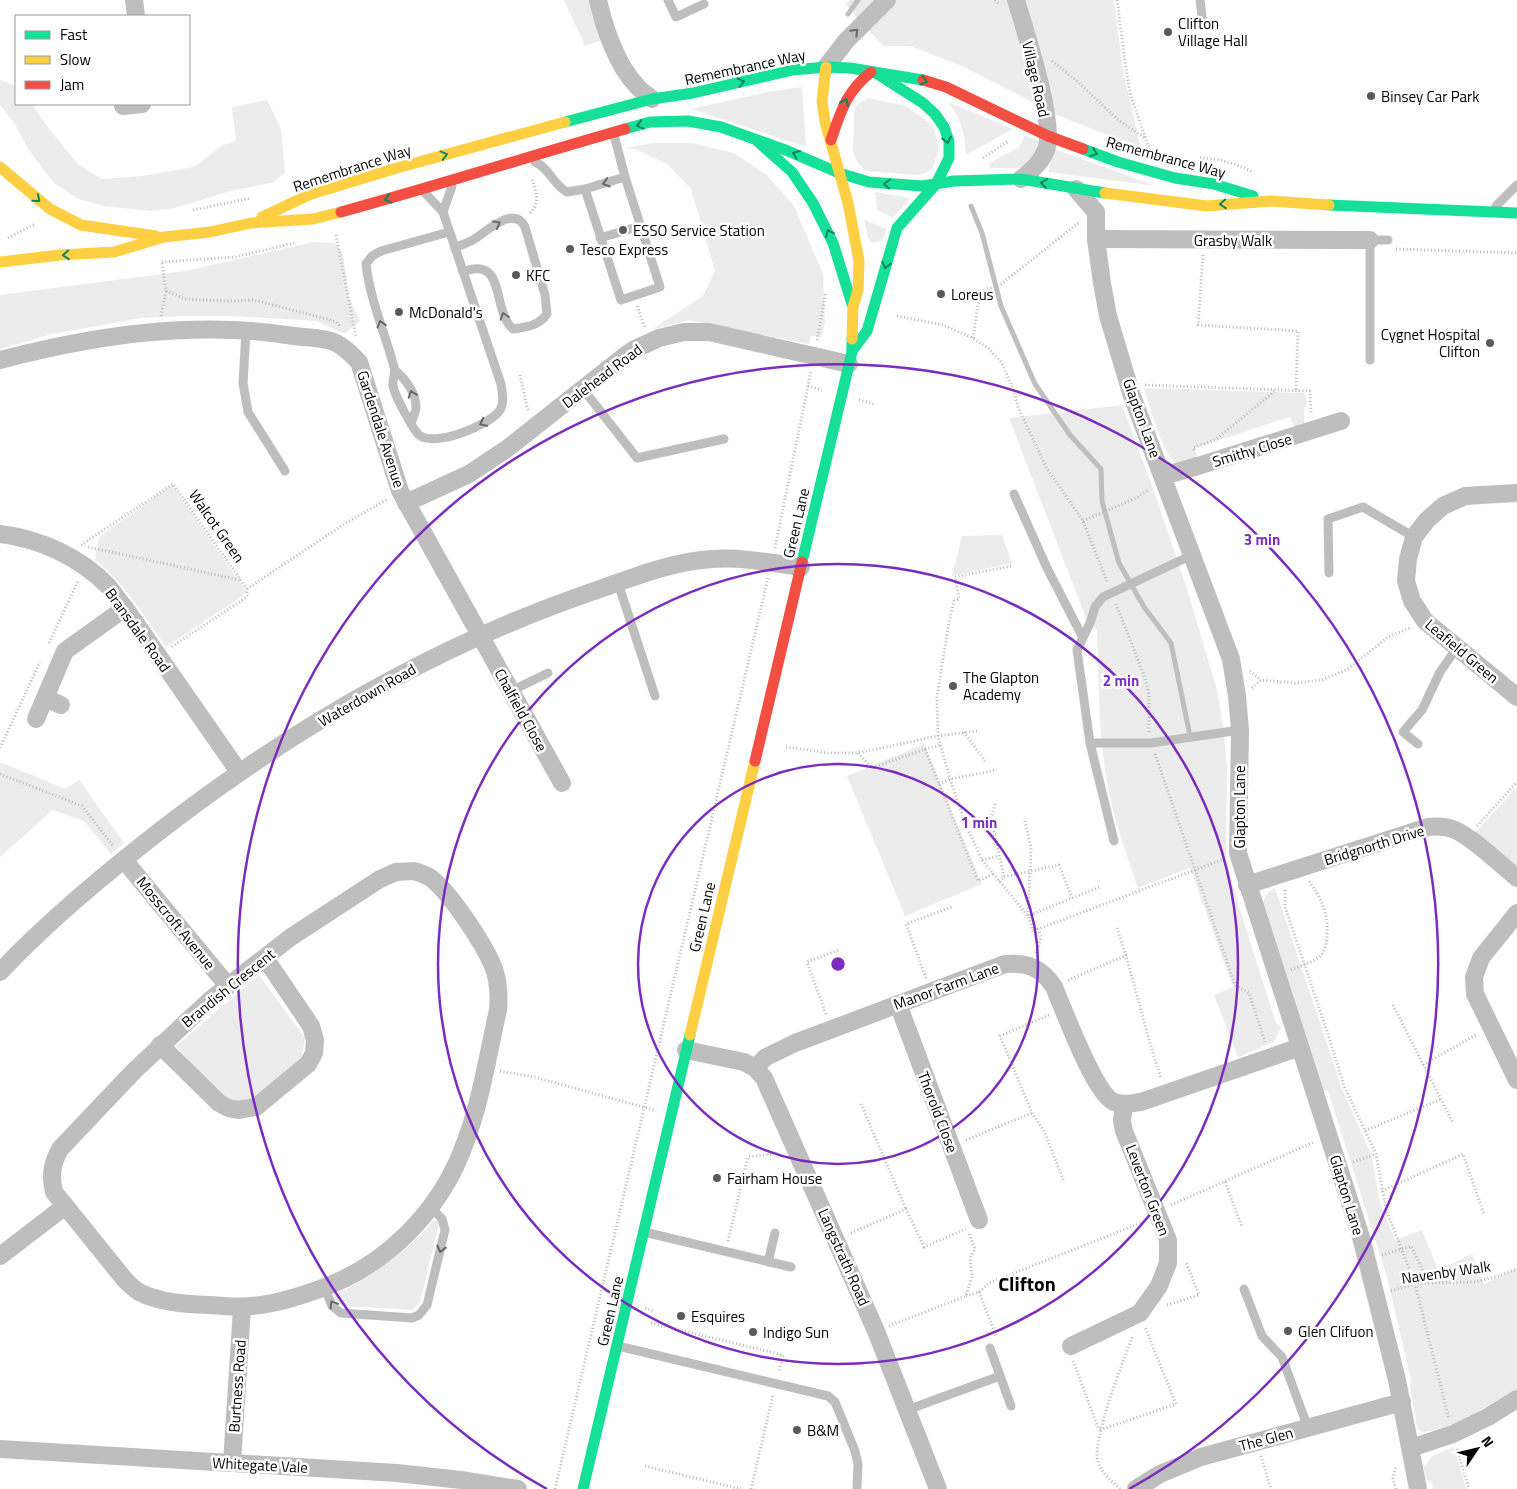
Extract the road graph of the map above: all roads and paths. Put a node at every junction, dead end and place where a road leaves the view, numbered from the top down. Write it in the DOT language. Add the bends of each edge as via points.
graph roads {
  1 [pos="134,0"];
  2 [pos="598,0"];
  3 [pos="668,0"];
  4 [pos="886,0"];
  5 [pos="995,0"];
  6 [pos="1117,0"];
  7 [pos="1200,0"];
  8 [pos="1008,3"];
  9 [pos="704,4"];
  10 [pos="136,15"];
  11 [pos="1204,26"];
  12 [pos="1050,59"];
  13 [pos="622,67"];
  14 [pos="826,67"];
  15 [pos="874,72"];
  16 [pos="652,99"];
  17 [pos="132,105"];
  18 [pos="123,106"];
  19 [pos="603,111"];
  20 [pos="613,132"];
  21 [pos="1048,136"];
  22 [pos="753,138"];
  23 [pos="1146,138"];
  24 [pos="1010,139"];
  25 [pos="831,140"];
  26 [pos="1150,152"];
  27 [pos="1194,158"];
  28 [pos="518,159"];
  29 [pos="980,160"];
  30 [pos="0,167"];
  31 [pos="839,172"];
  32 [pos="531,175"];
  33 [pos="1260,175"];
  34 [pos="625,177"];
  35 [pos="456,179"];
  36 [pos="1022,179"];
  37 [pos="936,184"];
  38 [pos="1517,185"];
  39 [pos="585,189"];
  40 [pos="1076,189"];
  41 [pos="421,190"];
  42 [pos="1118,194"];
  43 [pos="253,197"];
  44 [pos="1271,201"];
  45 [pos="50,209"];
  46 [pos="188,211"];
  47 [pos="1490,211"];
  48 [pos="443,212"];
  49 [pos="1517,212"];
  50 [pos="1090,215"];
  51 [pos="522,221"];
  52 [pos="251,223"];
  53 [pos="640,226"];
  54 [pos="335,229"];
  55 [pos="449,232"];
  56 [pos="164,238"];
  57 [pos="600,238"];
  58 [pos="1096,239"];
  59 [pos="1204,240"];
  60 [pos="1388,240"];
  61 [pos="302,241"];
  62 [pos="1370,244"];
  63 [pos="455,248"];
  64 [pos="1517,253"];
  65 [pos="1,262"];
  66 [pos="162,262"];
  67 [pos="152,263"];
  68 [pos="463,272"];
  69 [pos="166,291"];
  70 [pos="633,296"];
  71 [pos="853,307"];
  72 [pos="897,316"];
  73 [pos="343,329"];
  74 [pos="158,331"];
  75 [pos="246,331"];
  76 [pos="350,336"];
  77 [pos="973,338"];
  78 [pos="650,341"];
  79 [pos="851,358"];
  80 [pos="0,360"];
  81 [pos="1370,360"];
  82 [pos="812,365"];
  83 [pos="395,370"];
  84 [pos="520,376"];
  85 [pos="1130,387"];
  86 [pos="583,389"];
  87 [pos="1276,390"];
  88 [pos="1296,390"];
  89 [pos="1341,421"];
  90 [pos="411,423"];
  91 [pos="539,424"];
  92 [pos="1312,431"];
  93 [pos="724,439"];
  94 [pos="1196,456"];
  95 [pos="285,471"];
  96 [pos="1163,476"];
  97 [pos="1517,493"];
  98 [pos="1014,494"];
  99 [pos="403,497"];
  100 [pos="1083,521"];
  101 [pos="0,534"];
  102 [pos="1414,537"];
  103 [pos="74,550"];
  104 [pos="774,554"];
  105 [pos="1192,555"];
  106 [pos="1011,566"];
  107 [pos="801,567"];
  108 [pos="770,570"];
  109 [pos="1330,573"];
  110 [pos="241,580"];
  111 [pos="618,583"];
  112 [pos="247,589"];
  113 [pos="1116,591"];
  114 [pos="125,608"];
  115 [pos="1425,621"];
  116 [pos="480,637"];
  117 [pos="1083,638"];
  118 [pos="1456,649"];
  119 [pos="158,656"];
  120 [pos="548,673"];
  121 [pos="511,691"];
  122 [pos="655,696"];
  123 [pos="1237,696"];
  124 [pos="1517,697"];
  125 [pos="45,698"];
  126 [pos="61,705"];
  127 [pos="36,719"];
  128 [pos="1240,730"];
  129 [pos="977,731"];
  130 [pos="964,732"];
  131 [pos="938,736"];
  132 [pos="1090,743"];
  133 [pos="1151,743"];
  134 [pos="1418,744"];
  135 [pos="941,745"];
  136 [pos="786,747"];
  137 [pos="925,750"];
  138 [pos="858,753"];
  139 [pos="985,761"];
  140 [pos="996,770"];
  141 [pos="239,772"];
  142 [pos="0,774"];
  143 [pos="950,779"];
  144 [pos="1517,782"];
  145 [pos="562,783"];
  146 [pos="939,784"];
  147 [pos="995,804"];
  148 [pos="991,820"];
  149 [pos="1025,822"];
  150 [pos="966,826"];
  151 [pos="1467,837"];
  152 [pos="1114,841"];
  153 [pos="1238,853"];
  154 [pos="999,856"];
  155 [pos="124,860"];
  156 [pos="982,860"];
  157 [pos="1302,867"];
  158 [pos="1195,870"];
  159 [pos="1030,872"];
  160 [pos="1285,872"];
  161 [pos="993,874"];
  162 [pos="1004,878"];
  163 [pos="1517,878"];
  164 [pos="999,882"];
  165 [pos="1247,884"];
  166 [pos="1100,887"];
  167 [pos="1072,898"];
  168 [pos="952,907"];
  169 [pos="1517,913"];
  170 [pos="1028,916"];
  171 [pos="1117,928"];
  172 [pos="1034,934"];
  173 [pos="839,950"];
  174 [pos="1127,955"];
  175 [pos="265,958"];
  176 [pos="1304,964"];
  177 [pos="1031,966"];
  178 [pos="0,972"];
  179 [pos="1276,975"];
  180 [pos="228,986"];
  181 [pos="1054,986"];
  182 [pos="931,992"];
  183 [pos="898,1004"];
  184 [pos="1393,1005"];
  185 [pos="1064,1009"];
  186 [pos="1490,1026"];
  187 [pos="832,1029"];
  188 [pos="160,1045"];
  189 [pos="1300,1047"];
  190 [pos="686,1050"];
  191 [pos="1270,1057"];
  192 [pos="1423,1065"];
  193 [pos="484,1068"];
  194 [pos="755,1068"];
  195 [pos="1517,1080"];
  196 [pos="1166,1093"];
  197 [pos="1441,1099"];
  198 [pos="861,1104"];
  199 [pos="1124,1105"];
  200 [pos="645,1107"];
  201 [pos="1032,1113"];
  202 [pos="672,1114"];
  203 [pos="1453,1123"];
  204 [pos="1365,1130"];
  205 [pos="1329,1136"];
  206 [pos="951,1145"];
  207 [pos="797,1150"];
  208 [pos="1376,1154"];
  209 [pos="1338,1167"];
  210 [pos="1064,1182"];
  211 [pos="1225,1182"];
  212 [pos="1382,1190"];
  213 [pos="64,1206"];
  214 [pos="430,1206"];
  215 [pos="906,1209"];
  216 [pos="1157,1214"];
  217 [pos="1484,1214"];
  218 [pos="973,1225"];
  219 [pos="1242,1227"];
  220 [pos="644,1232"];
  221 [pos="775,1233"];
  222 [pos="836,1240"];
  223 [pos="1401,1248"];
  224 [pos="726,1252"];
  225 [pos="0,1256"];
  226 [pos="768,1262"];
  227 [pos="791,1267"];
  228 [pos="1517,1268"];
  229 [pos="1429,1283"];
  230 [pos="1415,1284"];
  231 [pos="325,1288"];
  232 [pos="1244,1289"];
  233 [pos="979,1292"];
  234 [pos="966,1296"];
  235 [pos="1377,1296"];
  236 [pos="242,1308"];
  237 [pos="1140,1313"];
  238 [pos="876,1331"];
  239 [pos="996,1336"];
  240 [pos="617,1346"];
  241 [pos="1071,1346"];
  242 [pos="990,1348"];
  243 [pos="1000,1376"];
  244 [pos="1517,1399"];
  245 [pos="1402,1402"];
  246 [pos="1011,1406"];
  247 [pos="907,1410"];
  248 [pos="1308,1428"];
  249 [pos="1100,1430"];
  250 [pos="1453,1434"];
  251 [pos="1256,1442"];
  252 [pos="1410,1448"];
  253 [pos="0,1449"];
  254 [pos="232,1463"];
  255 [pos="646,1466"];
  256 [pos="395,1481"];
  257 [pos="518,1489"];
  258 [pos="555,1489"];
  259 [pos="583,1489"];
  260 [pos="741,1489"];
  261 [pos="857,1489"];
  262 [pos="938,1489"];
  263 [pos="1120,1489"];
  264 [pos="1136,1489"];
  265 [pos="1271,1489"];
  266 [pos="1418,1489"];
  267 [pos="1469,1489"];
  1 -- 10 [label="street"];
  2 -- 13 [label="street"];
  3 -- 9 [label="lane" via="676,18"];
  14 -- 4 [label="street, one-way"];
  5 -- 8 [label="path"];
  6 -- 23 [label="path" via="1131,97"];
  7 -- 11 [label="lane"];
  8 -- 21 [label="street, Village Road" via="1043,99"];
  12 -- 23 [label="path" via="1117,119"];
  13 -- 16 [label="street" via="636,86"];
  13 -- 19 [label="street" via="624,87 618,100"];
  14 -- 15 [label="main road, Remembrance Way"];
  16 -- 14 [label="main road, Remembrance Way, one-way" via="694,93 793,70"];
  14 -- 25 [label="main road, Green Lane" via="822,101"];
  15 -- 21 [label="main road, Remembrance Way, one-way" via="946,87"];
  25 -- 15 [label="main road, one-way" via="850,91 858,81"];
  15 -- 37 [label="main road, Green Lane, one-way" via="923,104 944,127 949,141 949,158"];
  16 -- 19 [label="main road, Remembrance Way"];
  17 -- 18 [label="street"];
  52 -- 19 [label="main road, Remembrance Way, one-way" via="311,194"];
  22 -- 20 [label="main road, Remembrance Way, one-way" via="721,126 688,121 650,122"];
  20 -- 28 [label="main road, Remembrance Way"];
  20 -- 34 [label="lane"];
  21 -- 36 [label="street, Village Road" via="1046,150 1038,165"];
  21 -- 44 [label="main road, Remembrance Way, one-way" via="1118,162"];
  31 -- 22 [label="main road, Remembrance Way, one-way"];
  71 -- 22 [label="main road, Green Lane, one-way" via="833,243 814,203 792,172"];
  23 -- 26 [label="path"];
  24 -- 29 [label="path"];
  25 -- 31 [label="main road, Green Lane"];
  27 -- 33 [label="path" via="1230,161"];
  28 -- 35 [label="main road, Remembrance Way"];
  28 -- 39 [label="lane" via="542,165 557,185 567,192"];
  30 -- 45 [label="main road, Remembrance Way, one-way"];
  37 -- 31 [label="main road, Remembrance Way, one-way" via="869,182"];
  31 -- 71 [label="main road, Green Lane" via="859,261 858,290"];
  32 -- 51 [label="path" via="537,204"];
  34 -- 39 [label="lane, one-way"];
  34 -- 53 [label="lane"];
  35 -- 41 [label="main road, Remembrance Way"];
  35 -- 48 [label="lane"];
  36 -- 37 [label="main road, Remembrance Way"];
  40 -- 36 [label="main road, Remembrance Way, one-way"];
  37 -- 79 [label="main road, Green Lane, one-way" via="897,228 867,331"];
  38 -- 47 [label="lane"];
  39 -- 57 [label="lane"];
  40 -- 42 [label="main road, Remembrance Way"];
  40 -- 50 [label="street"];
  41 -- 48 [label="lane"];
  41 -- 52 [label="main road, Remembrance Way, one-way" via="313,219"];
  44 -- 42 [label="main road, Remembrance Way, one-way" via="1206,206"];
  42 -- 50 [label="street"];
  43 -- 46 [label="path"];
  44 -- 47 [label="main road, Remembrance Way"];
  45 -- 56 [label="main road, Remembrance Way" via="81,224"];
  45 -- 65 [label="path" via="43,220 2,241"];
  47 -- 49 [label="main road, Remembrance Way"];
  48 -- 55 [label="lane"];
  50 -- 58 [label="street, Glapton Lane"];
  50 -- 77 [label="path" via="1001,284 985,290 978,304"];
  63 -- 51 [label="lane, one-way" via="502,221 515,218"];
  51 -- 68 [label="lane, one-way" via="547,304 547,314 542,322 513,329 507,324 488,270 481,268"];
  52 -- 56 [label="main road, Remembrance Way"];
  53 -- 57 [label="lane"];
  53 -- 70 [label="lane" via="660,287"];
  54 -- 76 [label="path" via="356,342"];
  55 -- 63 [label="lane"];
  83 -- 55 [label="lane, one-way" via="368,282 366,264 381,251"];
  56 -- 65 [label="main road, Remembrance Way, one-way" via="114,252"];
  57 -- 70 [label="lane" via="621,300"];
  58 -- 59 [label="street, Grasby Walk"];
  58 -- 85 [label="street, Glapton Lane" via="1108,316"];
  59 -- 62 [label="street, Grasby Walk"];
  59 -- 88 [label="path" via="1198,325 1298,331"];
  60 -- 62 [label="lane"];
  61 -- 66 [label="path" via="235,257"];
  62 -- 64 [label="path"];
  62 -- 81 [label="lane"];
  63 -- 68 [label="lane"];
  66 -- 67 [label="path"];
  66 -- 69 [label="path"];
  68 -- 90 [label="lane, one-way" via="501,384 503,401 500,410 484,424 435,439 418,435"];
  69 -- 73 [label="path" via="184,298 254,300 328,319"];
  69 -- 74 [label="path"];
  70 -- 78 [label="path"];
  71 -- 79 [label="main road, Green Lane"];
  72 -- 77 [label="path" via="943,325"];
  74 -- 75 [label="street, Gardendale Avenue"];
  74 -- 80 [label="street, Gardendale Avenue" via="108,336"];
  75 -- 95 [label="lane" via="243,383 248,412"];
  75 -- 99 [label="street, Gardendale Avenue" via="334,342 359,362"];
  77 -- 100 [label="path" via="1002,363 1046,467"];
  78 -- 79 [label="street, Dalehead Road" via="684,332 709,332"];
  78 -- 86 [label="street, Dalehead Road"];
  79 -- 107 [label="main road, Green Lane"];
  82 -- 104 [label="path"];
  83 -- 90 [label="lane" via="393,386"];
  90 -- 83 [label="lane, one-way" via="416,408 414,396 408,382"];
  84 -- 91 [label="path" via="527,407"];
  85 -- 87 [label="path"];
  85 -- 96 [label="street, Glapton Lane"];
  86 -- 91 [label="street, Dalehead Road"];
  86 -- 93 [label="lane" via="637,458"];
  87 -- 88 [label="path"];
  87 -- 94 [label="path" via="1215,440 1193,448"];
  88 -- 92 [label="path" via="1310,391"];
  89 -- 92 [label="street, Smithy Close"];
  91 -- 99 [label="street, Dalehead Road" via="483,465"];
  92 -- 96 [label="street, Smithy Close"];
  96 -- 100 [label="path" via="1136,498"];
  96 -- 105 [label="street, Glapton Lane"];
  97 -- 102 [label="street" via="1465,496 1443,506"];
  98 -- 117 [label="lane"];
  99 -- 112 [label="path" via="344,524"];
  99 -- 116 [label="street, Gardendale Avenue"];
  100 -- 113 [label="path"];
  101 -- 103 [label="street, Bransdale Road"];
  102 -- 109 [label="lane" via="1363,507 1328,519"];
  102 -- 115 [label="street, Leafield Green" via="1406,581 1412,601"];
  103 -- 110 [label="path"];
  103 -- 110 [label="path, Walcot Green" via="173,484"];
  103 -- 114 [label="street, Bransdale Road" via="85,567 108,586"];
  105 -- 113 [label="lane"];
  105 -- 123 [label="street, Glapton Lane" via="1231,660"];
  106 -- 131 [label="path" via="955,577 959,600 954,601 949,622 936,697"];
  107 -- 111 [label="street, Waterdown Road" via="744,559 713,559 685,563"];
  107 -- 190 [label="main road, Green Lane"];
  108 -- 200 [label="path"];
  110 -- 112 [label="path, Walcot Green"];
  111 -- 116 [label="street, Waterdown Road" via="562,602"];
  111 -- 122 [label="lane"];
  112 -- 119 [label="path" via="247,597"];
  113 -- 117 [label="lane" via="1095,607"];
  113 -- 133 [label="path" via="1149,695"];
  114 -- 119 [label="street, Bransdale Road"];
  114 -- 125 [label="street" via="65,652"];
  115 -- 118 [label="street, Leafield Green"];
  115 -- 123 [label="path" via="1388,637 1348,669 1322,680 1295,684 1261,680"];
  116 -- 121 [label="street, Chalfield Close"];
  116 -- 141 [label="street, Waterdown Road" via="392,678"];
  117 -- 132 [label="lane" via="1077,650"];
  118 -- 124 [label="street, Leafield Green"];
  118 -- 134 [label="lane" via="1440,672 1422,710 1403,732"];
  119 -- 141 [label="street, Bransdale Road"];
  120 -- 121 [label="lane"];
  121 -- 145 [label="street, Chalfield Close"];
  123 -- 128 [label="street, Glapton Lane"];
  125 -- 126 [label="street"];
  125 -- 127 [label="street"];
  128 -- 133 [label="lane"];
  128 -- 153 [label="street, Glapton Lane"];
  129 -- 130 [label="path"];
  130 -- 131 [label="path"];
  130 -- 139 [label="path"];
  131 -- 135 [label="path"];
  131 -- 138 [label="path"];
  132 -- 133 [label="lane"];
  132 -- 152 [label="lane"];
  133 -- 158 [label="path"];
  135 -- 137 [label="path"];
  135 -- 143 [label="path"];
  136 -- 138 [label="path"];
  137 -- 138 [label="path" via="872,768"];
  137 -- 146 [label="path"];
  140 -- 143 [label="path"];
  141 -- 155 [label="street, Waterdown Road"];
  142 -- 155 [label="path" via="82,806"];
  143 -- 146 [label="path"];
  143 -- 150 [label="path"];
  144 -- 151 [label="path"];
  146 -- 161 [label="path" via="978,881"];
  147 -- 148 [label="path"];
  148 -- 150 [label="path"];
  148 -- 154 [label="path"];
  149 -- 159 [label="path" via="1031,848"];
  150 -- 156 [label="path"];
  151 -- 157 [label="street, Bridgnorth Drive" via="1442,826 1428,827"];
  151 -- 163 [label="street, Bridgnorth Drive"];
  153 -- 158 [label="path"];
  153 -- 165 [label="street, Glapton Lane"];
  154 -- 156 [label="path"];
  154 -- 162 [label="path"];
  155 -- 178 [label="street, Waterdown Road"];
  155 -- 180 [label="street, Mosscroft Avenue"];
  156 -- 161 [label="path"];
  157 -- 160 [label="street, Bridgnorth Drive"];
  157 -- 176 [label="path" via="1321,900 1328,923 1322,953"];
  158 -- 177 [label="path" via="1038,929 1041,938"];
  158 -- 191 [label="path" via="1235,985 1248,993"];
  159 -- 162 [label="path"];
  159 -- 167 [label="path" via="1059,865"];
  159 -- 170 [label="path"];
  160 -- 165 [label="street, Bridgnorth Drive"];
  160 -- 176 [label="path" via="1285,907"];
  161 -- 164 [label="path"];
  162 -- 164 [label="path"];
  164 -- 170 [label="path"];
  165 -- 179 [label="street, Glapton Lane"];
  166 -- 167 [label="path"];
  167 -- 170 [label="path"];
  168 -- 182 [label="path" via="906,924"];
  169 -- 186 [label="street" via="1480,958 1474,976 1476,994"];
  170 -- 172 [label="path"];
  171 -- 174 [label="path"];
  173 -- 187 [label="path" via="807,962"];
  174 -- 181 [label="path"];
  174 -- 196 [label="path"];
  175 -- 180 [label="street, Brandish Crescent"];
  175 -- 188 [label="street" via="311,1026 314,1053 302,1069 256,1107 238,1110 219,1104"];
  175 -- 193 [label="street, Brandish Crescent" via="291,937 380,879 396,872 414,871 430,877 446,891 490,956 496,974 498,1010"];
  176 -- 179 [label="path"];
  176 -- 204 [label="path" via="1344,1086"];
  177 -- 181 [label="street" via="1040,970"];
  177 -- 182 [label="street, Manor Farm Lane" via="1005,964"];
  179 -- 189 [label="street, Glapton Lane"];
  180 -- 188 [label="street, Brandish Crescent"];
  181 -- 185 [label="street"];
  182 -- 183 [label="street, Manor Farm Lane"];
  183 -- 187 [label="street, Manor Farm Lane"];
  183 -- 206 [label="street, Thorold Close"];
  184 -- 192 [label="path"];
  185 -- 199 [label="street" via="1103,1091 1113,1102"];
  185 -- 201 [label="path" via="1000,1036"];
  186 -- 192 [label="path"];
  186 -- 195 [label="street"];
  187 -- 194 [label="street, Manor Farm Lane" via="766,1057"];
  188 -- 213 [label="street, Brandish Crescent" via="60,1149 51,1176 54,1192"];
  189 -- 191 [label="street"];
  189 -- 205 [label="street, Glapton Lane"];
  190 -- 194 [label="street" via="744,1062"];
  190 -- 202 [label="main road, Green Lane"];
  191 -- 196 [label="street"];
  192 -- 197 [label="path"];
  193 -- 200 [label="path"];
  193 -- 214 [label="street, Brandish Crescent" via="465,1143"];
  194 -- 207 [label="street, Langstrath Road" via="764,1078"];
  196 -- 199 [label="street"];
  197 -- 203 [label="path"];
  197 -- 204 [label="path"];
  198 -- 215 [label="path"];
  199 -- 216 [label="street, Leverton Green" via="1124,1131"];
  200 -- 202 [label="path"];
  200 -- 258 [label="path"];
  201 -- 206 [label="path"];
  201 -- 210 [label="path" via="1044,1131"];
  202 -- 220 [label="main road, Green Lane"];
  204 -- 208 [label="path"];
  205 -- 209 [label="street, Glapton Lane"];
  205 -- 211 [label="path"];
  206 -- 218 [label="street, Thorold Close"];
  207 -- 222 [label="street, Langstrath Road"];
  207 -- 224 [label="path" via="748,1157"];
  208 -- 209 [label="path"];
  208 -- 212 [label="path"];
  209 -- 235 [label="street, Glapton Lane"];
  211 -- 216 [label="path"];
  211 -- 219 [label="path"];
  212 -- 217 [label="path" via="1463,1154"];
  212 -- 223 [label="path"];
  213 -- 225 [label="street"];
  213 -- 236 [label="street, Brandish Crescent" via="137,1291 168,1301"];
  214 -- 231 [label="street, Brandish Crescent" via="404,1237 385,1253"];
  214 -- 231 [label="lane, one-way" via="442,1219 445,1230 427,1305 419,1315 412,1318 341,1313 332,1306"];
  215 -- 218 [label="path" via="924,1247"];
  215 -- 222 [label="path"];
  216 -- 233 [label="path" via="989,1283"];
  216 -- 237 [label="street, Leverton Green" via="1168,1240 1168,1263 1159,1286"];
  218 -- 234 [label="path" via="975,1248 970,1258 972,1277"];
  220 -- 224 [label="lane"];
  220 -- 240 [label="main road, Green Lane"];
  221 -- 226 [label="lane"];
  222 -- 238 [label="street, Langstrath Road"];
  223 -- 229 [label="path" via="1411,1246"];
  223 -- 230 [label="path"];
  224 -- 226 [label="lane"];
  226 -- 227 [label="lane"];
  228 -- 229 [label="path, Navenby Walk" via="1475,1282"];
  229 -- 230 [label="path, Navenby Walk"];
  230 -- 235 [label="path, Navenby Walk"];
  230 -- 250 [label="path"];
  231 -- 236 [label="street, Brandish Crescent" via="264,1306"];
  232 -- 248 [label="lane" via="1262,1336 1282,1357"];
  233 -- 234 [label="path"];
  233 -- 239 [label="path"];
  234 -- 238 [label="path"];
  235 -- 245 [label="street, Glapton Lane"];
  236 -- 254 [label="street, Burtness Road"];
  237 -- 241 [label="street, Leverton Green"];
  237 -- 249 [label="path"];
  237 -- 249 [label="path" via="1176,1404"];
  238 -- 247 [label="street, Langstrath Road"];
  240 -- 259 [label="main road, Green Lane"];
  240 -- 261 [label="lane" via="828,1396 835,1402 855,1451"];
  241 -- 249 [label="path" via="1070,1354"];
  242 -- 243 [label="lane"];
  243 -- 246 [label="lane"];
  243 -- 247 [label="lane"];
  244 -- 250 [label="street"];
  245 -- 248 [label="street, The Glen"];
  245 -- 252 [label="street, Glapton Lane"];
  247 -- 262 [label="street, Langstrath Road"];
  248 -- 251 [label="street, The Glen"];
  249 -- 263 [label="path" via="1097,1461"];
  250 -- 252 [label="street"];
  250 -- 267 [label="path"];
  251 -- 264 [label="street, The Glen" via="1201,1457 1160,1474"];
  251 -- 265 [label="path"];
  252 -- 266 [label="street, Glapton Lane"];
  253 -- 254 [label="street, Whitegate Vale"];
  254 -- 256 [label="street, Whitegate Vale"];
  255 -- 260 [label="path"];
  256 -- 257 [label="street, Whitegate Vale" via="461,1480"];
}
